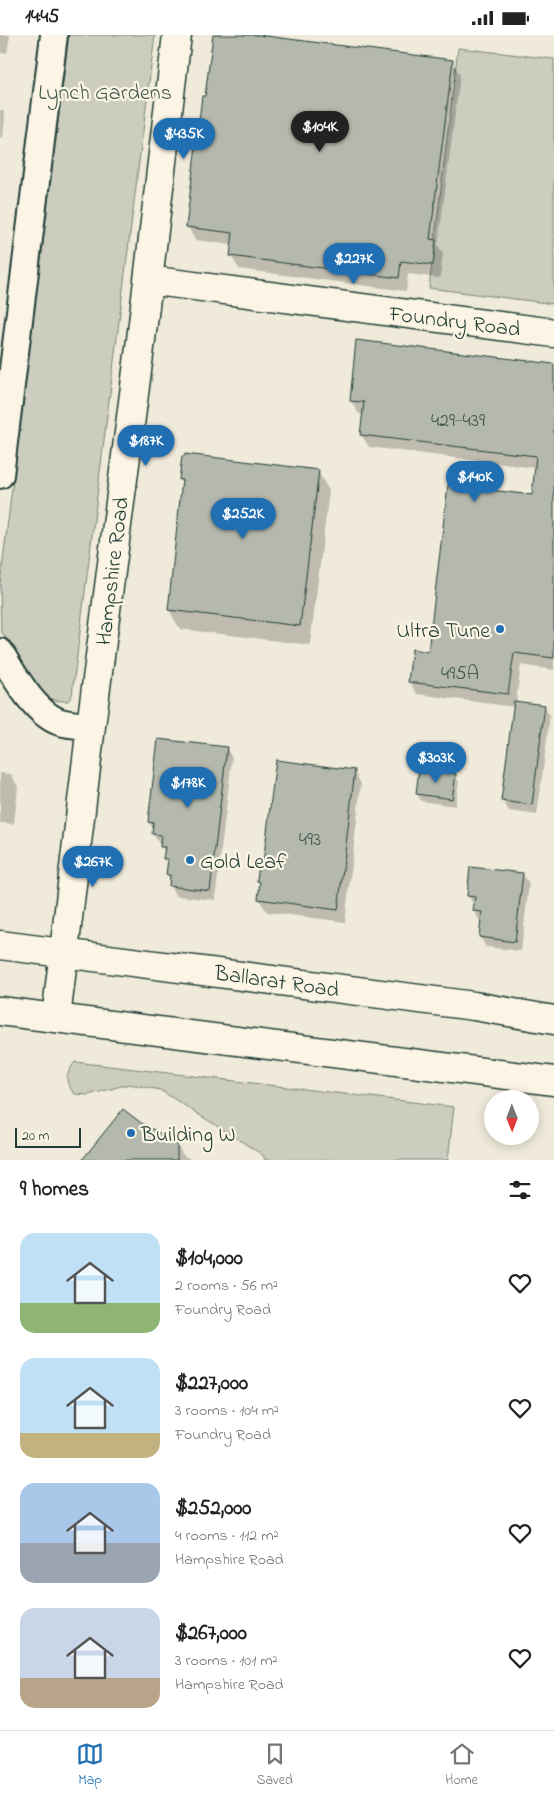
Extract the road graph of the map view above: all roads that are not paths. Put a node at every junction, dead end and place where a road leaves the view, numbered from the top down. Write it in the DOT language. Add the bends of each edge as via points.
graph roads {
  1 [pos="54,35"];
  2 [pos="177,35"];
  3 [pos="148,280"];
  4 [pos="554,333"];
  5 [pos="0,475"];
  6 [pos="0,652"];
  7 [pos="91,727"];
  8 [pos="0,945"];
  9 [pos="63,952"];
  10 [pos="0,1011"];
  11 [pos="56,1018"];
  12 [pos="554,1019"];
  13 [pos="554,1081"];
  1 -- 5 [label="street"];
  2 -- 3 [label="main road, Hampshire Road"];
  3 -- 4 [label="main road, Foundry Road"];
  3 -- 7 [label="main road, Hampshire Road"];
  6 -- 7 [label="street" via="37,706 47,715"];
  7 -- 9 [label="main road, Hampshire Road"];
  8 -- 9 [label="main road, Ballarat Road"];
  9 -- 11 [label="main road, Hampshire Road"];
  9 -- 12 [label="main road, Ballarat Road"];
  10 -- 11 [label="main road"];
  11 -- 13 [label="main road"];
}
